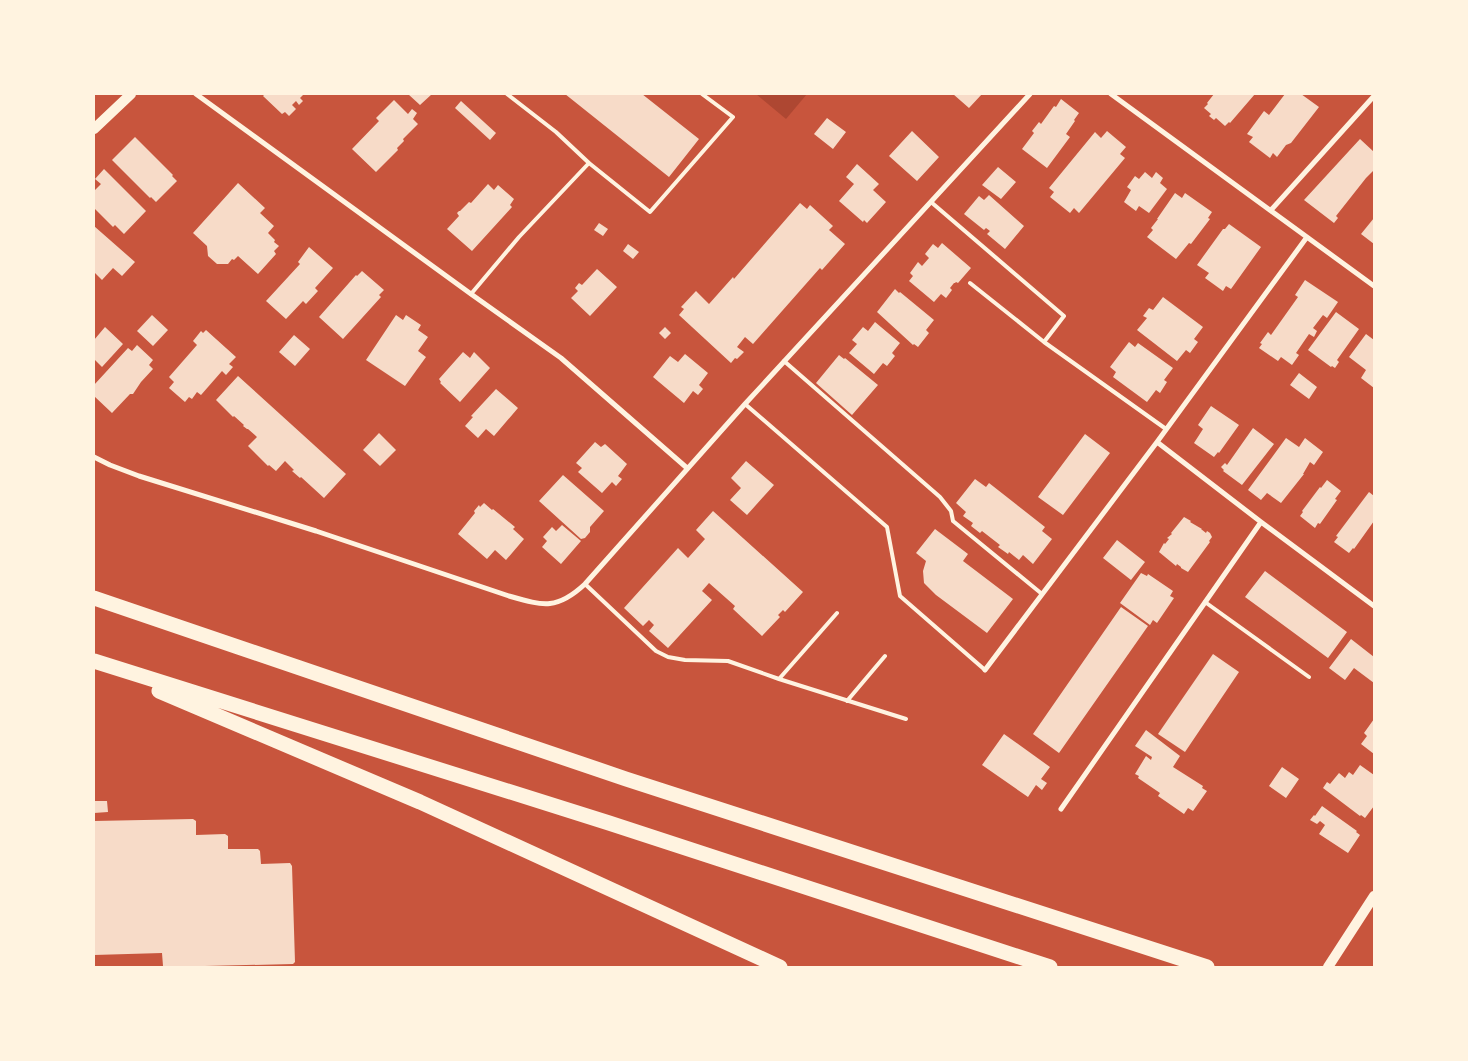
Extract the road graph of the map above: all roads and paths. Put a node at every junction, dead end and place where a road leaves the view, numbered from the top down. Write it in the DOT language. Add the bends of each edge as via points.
graph roads {
  1 [pos="131,94"];
  2 [pos="196,94"];
  3 [pos="507,94"];
  4 [pos="702,94"];
  5 [pos="1030,94"];
  6 [pos="1111,94"];
  7 [pos="1374,96"];
  8 [pos="94,129"];
  9 [pos="589,162"];
  10 [pos="931,202"];
  11 [pos="1271,210"];
  12 [pos="1307,237"];
  13 [pos="970,283"];
  14 [pos="1374,286"];
  15 [pos="471,294"];
  16 [pos="1044,342"];
  17 [pos="784,361"];
  18 [pos="745,404"];
  19 [pos="1166,429"];
  20 [pos="1157,442"];
  21 [pos="94,457"];
  22 [pos="687,468"];
  23 [pos="1261,522"];
  24 [pos="585,584"];
  25 [pos="1042,594"];
  26 [pos="94,598"];
  27 [pos="1205,602"];
  28 [pos="1374,606"];
  29 [pos="837,613"];
  30 [pos="886,656"];
  31 [pos="94,662"];
  32 [pos="985,670"];
  33 [pos="1309,677"];
  34 [pos="779,679"];
  35 [pos="846,701"];
  36 [pos="906,720"];
  37 [pos="1061,809"];
  38 [pos="1374,896"];
  39 [pos="780,967"];
  40 [pos="1050,967"];
  41 [pos="1207,967"];
  42 [pos="1328,967"];
  1 -- 8 [label="main road"];
  2 -- 15 [label="street"];
  3 -- 9 [label="lane"];
  4 -- 9 [label="lane" via="733,118 650,212"];
  5 -- 10 [label="street"];
  6 -- 11 [label="street"];
  7 -- 11 [label="street"];
  9 -- 15 [label="lane"];
  10 -- 16 [label="lane" via="1064,316"];
  10 -- 17 [label="street"];
  11 -- 12 [label="street"];
  12 -- 14 [label="street"];
  12 -- 19 [label="street"];
  13 -- 16 [label="lane"];
  15 -- 22 [label="street" via="561,358"];
  16 -- 19 [label="lane"];
  17 -- 18 [label="street"];
  17 -- 25 [label="lane" via="940,497 952,511 953,521"];
  18 -- 22 [label="street"];
  18 -- 32 [label="lane" via="887,527 900,596"];
  19 -- 20 [label="street"];
  20 -- 23 [label="street"];
  20 -- 25 [label="street"];
  21 -- 24 [label="street" via="140,476 537,604 564,600"];
  22 -- 24 [label="street"];
  23 -- 27 [label="street"];
  23 -- 28 [label="street"];
  24 -- 34 [label="lane" via="656,651 668,657 728,661"];
  25 -- 32 [label="street"];
  26 -- 41 [label="highway" via="617,776"];
  27 -- 33 [label="lane"];
  27 -- 37 [label="street"];
  29 -- 34 [label="lane"];
  30 -- 35 [label="lane"];
  31 -- 39 [label="highway" via="420,802"];
  31 -- 40 [label="highway" via="609,823"];
  34 -- 35 [label="lane"];
  35 -- 36 [label="lane"];
  38 -- 42 [label="main road"];
}
